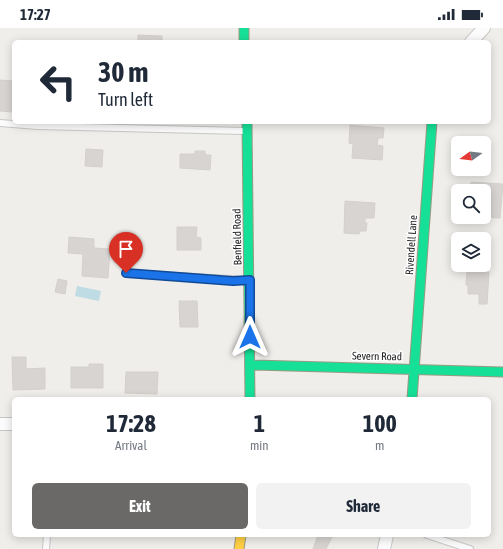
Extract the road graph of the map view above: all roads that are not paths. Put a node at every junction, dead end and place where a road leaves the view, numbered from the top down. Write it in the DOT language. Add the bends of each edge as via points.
graph roads {
  1 [pos="244,28"];
  2 [pos="484,28"];
  3 [pos="244,40"];
  4 [pos="473,40"];
  5 [pos="0,122"];
  6 [pos="12,123"];
  7 [pos="19,124"];
  8 [pos="432,124"];
  9 [pos="247,126"];
  10 [pos="126,273"];
  11 [pos="250,280"];
  12 [pos="250,365"];
  13 [pos="414,369"];
  14 [pos="503,372"];
  15 [pos="250,397"];
  16 [pos="412,397"];
  17 [pos="0,424"];
  18 [pos="12,424"];
  19 [pos="46,537"];
  20 [pos="241,537"];
  21 [pos="387,537"];
  22 [pos="434,537"];
  23 [pos="46,549"];
  24 [pos="240,549"];
  25 [pos="384,549"];
  26 [pos="470,549"];
  1 -- 3 [label="street"];
  2 -- 4 [label="street"];
  5 -- 6 [label="lane"];
  7 -- 9 [label="lane"];
  8 -- 13 [label="street, Rivendell Lane"];
  9 -- 11 [label="street, Benfield Road"];
  10 -- 11 [label="lane"];
  11 -- 12 [label="street, Benfield Road"];
  12 -- 13 [label="street, Severn Road"];
  12 -- 15 [label="street, Benfield Road"];
  13 -- 14 [label="street, Severn Road"];
  13 -- 16 [label="street, Rivendell Lane"];
  17 -- 18 [label="street"];
  19 -- 23 [label="lane"];
  20 -- 24 [label="street"];
  21 -- 25 [label="street"];
  22 -- 26 [label="lane"];
}
